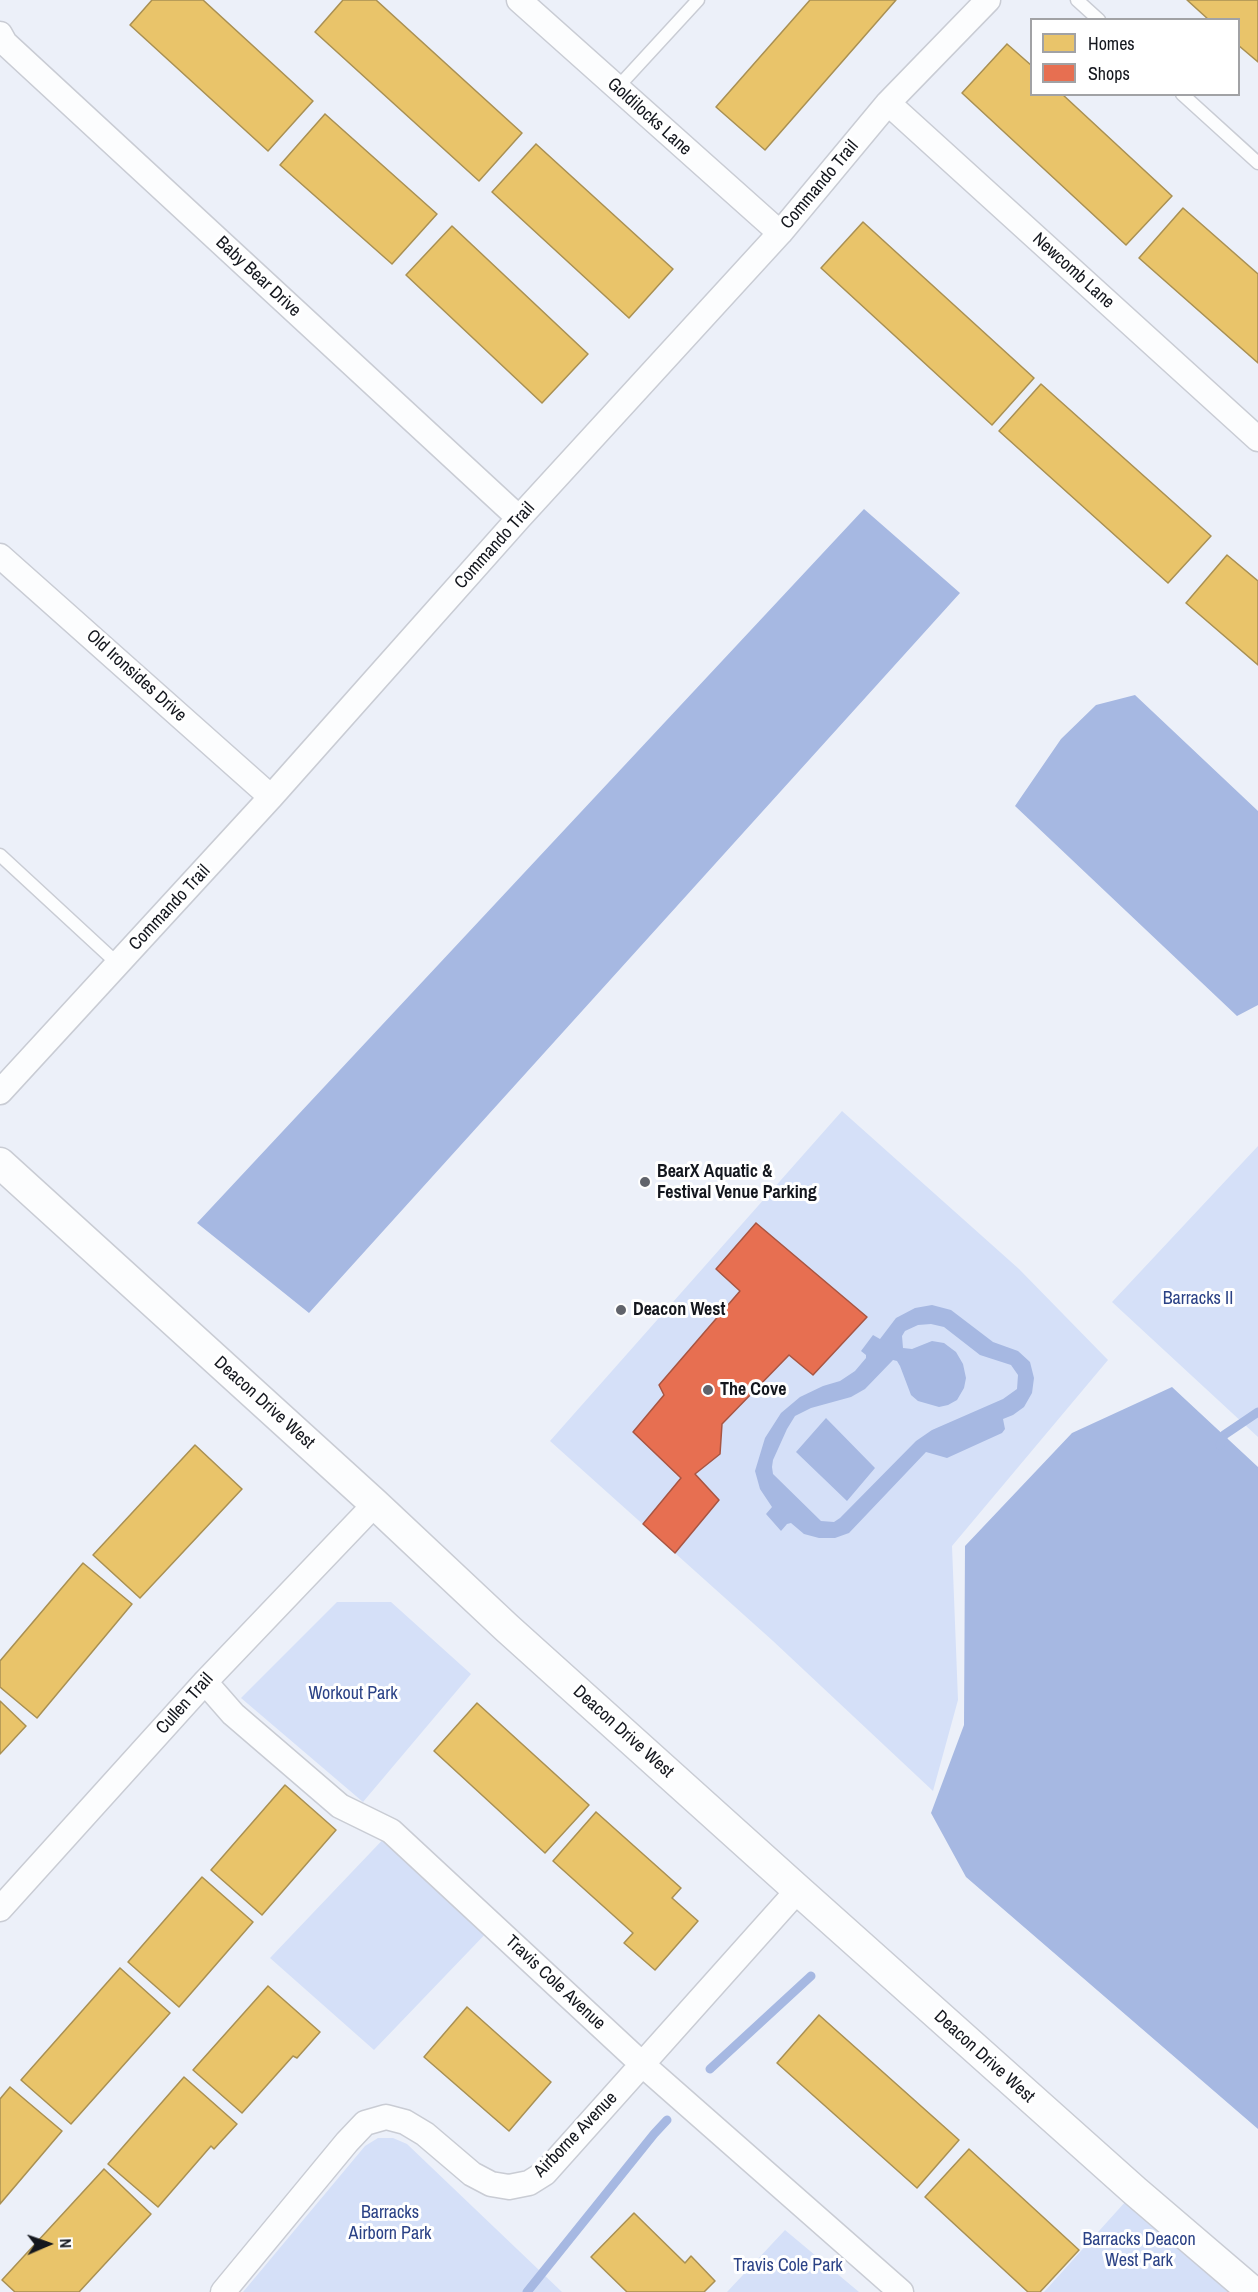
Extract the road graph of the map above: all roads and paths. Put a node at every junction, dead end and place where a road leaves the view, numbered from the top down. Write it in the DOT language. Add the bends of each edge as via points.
graph roads {
  1 [pos="519,0"];
  2 [pos="698,0"];
  3 [pos="988,0"];
  4 [pos="1077,0"];
  5 [pos="1097,18"];
  6 [pos="0,34"];
  7 [pos="617,88"];
  8 [pos="1184,96"];
  9 [pos="888,103"];
  10 [pos="1258,163"];
  11 [pos="780,233"];
  12 [pos="1258,439"];
  13 [pos="519,518"];
  14 [pos="0,556"];
  15 [pos="271,797"];
  16 [pos="0,855"];
  17 [pos="118,964"];
  18 [pos="0,1092"];
  19 [pos="0,1164"];
  20 [pos="375,1504"];
  21 [pos="205,1682"];
  22 [pos="798,1890"];
  23 [pos="0,1909"];
  24 [pos="642,2065"];
  25 [pos="223,2292"];
  26 [pos="901,2292"];
  27 [pos="1253,2292"];
  1 -- 7 [label="street, Goldilocks Lane"];
  2 -- 7 [label="lane"];
  3 -- 9 [label="street, Commando Trail"];
  4 -- 5 [label="lane"];
  6 -- 13 [label="street, Baby Bear Drive" via="5,43"];
  7 -- 11 [label="street, Goldilocks Lane"];
  8 -- 10 [label="lane"];
  9 -- 11 [label="street, Commando Trail"];
  9 -- 12 [label="street, Newcomb Lane"];
  11 -- 13 [label="street, Commando Trail"];
  13 -- 15 [label="street, Commando Trail"];
  14 -- 15 [label="street, Old Ironsides Drive"];
  15 -- 17 [label="street, Commando Trail"];
  16 -- 17 [label="lane"];
  17 -- 18 [label="street, Commando Trail"];
  19 -- 20 [label="street, Deacon Drive West"];
  20 -- 21 [label="street, Cullen Trail"];
  20 -- 22 [label="street, Deacon Drive West"];
  21 -- 23 [label="street, Cullen Trail"];
  21 -- 24 [label="street, Travis Cole Avenue" via="233,1714 340,1806 391,1832"];
  22 -- 24 [label="street, Airborne Avenue"];
  22 -- 27 [label="street, Deacon Drive West"];
  24 -- 25 [label="street, Airborne Avenue" via="545,2173 529,2183 509,2187 491,2184 405,2122 386,2117 365,2123"];
  24 -- 26 [label="street, Travis Cole Avenue"];
}
